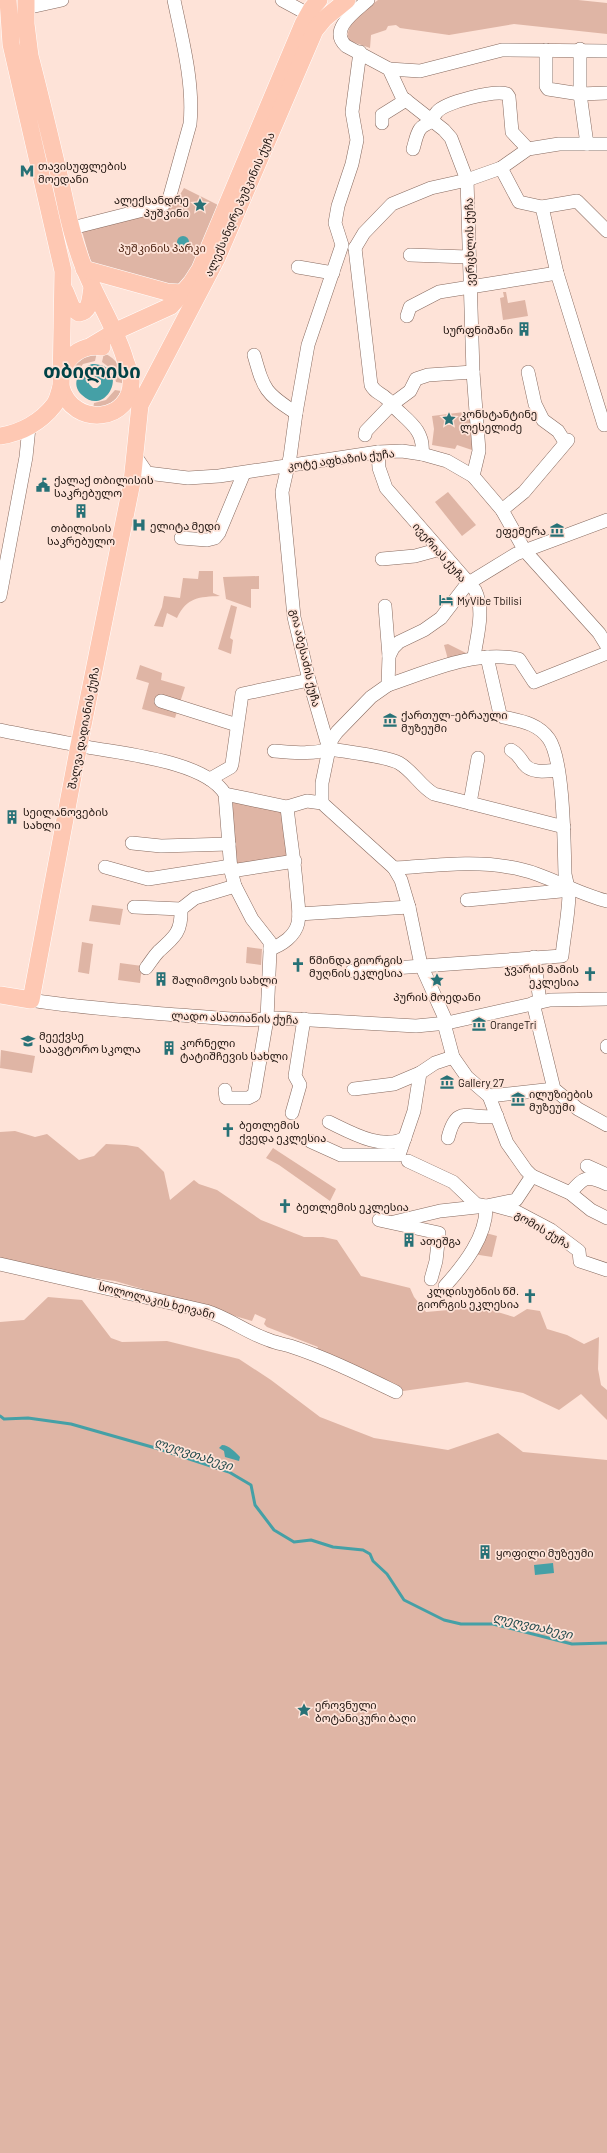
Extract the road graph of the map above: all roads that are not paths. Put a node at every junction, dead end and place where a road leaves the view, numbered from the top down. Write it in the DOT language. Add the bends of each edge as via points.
graph roads {
  1 [pos="8,0"];
  2 [pos="62,0"];
  3 [pos="174,0"];
  4 [pos="282,0"];
  5 [pos="319,0"];
  6 [pos="347,0"];
  7 [pos="368,0"];
  8 [pos="26,4"];
  9 [pos="308,14"];
  10 [pos="546,50"];
  11 [pos="580,50"];
  12 [pos="607,51"];
  13 [pos="360,52"];
  14 [pos="389,69"];
  15 [pos="607,93"];
  16 [pos="580,94"];
  17 [pos="406,100"];
  18 [pos="431,122"];
  19 [pos="382,123"];
  20 [pos="587,144"];
  21 [pos="607,144"];
  22 [pos="528,149"];
  23 [pos="413,150"];
  24 [pos="501,168"];
  25 [pos="467,180"];
  26 [pos="542,207"];
  27 [pos="72,228"];
  28 [pos="607,231"];
  29 [pos="342,245"];
  30 [pos="355,248"];
  31 [pos="410,255"];
  32 [pos="468,257"];
  33 [pos="298,267"];
  34 [pos="84,270"];
  35 [pos="333,273"];
  36 [pos="557,273"];
  37 [pos="469,287"];
  38 [pos="92,288"];
  39 [pos="64,290"];
  40 [pos="183,293"];
  41 [pos="407,316"];
  42 [pos="116,331"];
  43 [pos="91,346"];
  44 [pos="254,355"];
  45 [pos="126,363"];
  46 [pos="62,370"];
  47 [pos="473,372"];
  48 [pos="528,372"];
  49 [pos="61,387"];
  50 [pos="146,395"];
  51 [pos="125,400"];
  52 [pos="391,405"];
  53 [pos="296,413"];
  54 [pos="603,425"];
  55 [pos="29,427"];
  56 [pos="365,435"];
  57 [pos="0,436"];
  58 [pos="136,437"];
  59 [pos="378,452"];
  60 [pos="422,454"];
  61 [pos="136,457"];
  62 [pos="288,465"];
  63 [pos="244,473"];
  64 [pos="474,476"];
  65 [pos="502,510"];
  66 [pos="607,520"];
  67 [pos="181,538"];
  68 [pos="437,550"];
  69 [pos="525,551"];
  70 [pos="382,559"];
  71 [pos="467,584"];
  72 [pos="0,596"];
  73 [pos="385,606"];
  74 [pos="607,646"];
  75 [pos="607,653"];
  76 [pos="390,656"];
  77 [pos="480,657"];
  78 [pos="309,680"];
  79 [pos="388,685"];
  80 [pos="161,701"];
  81 [pos="237,725"];
  82 [pos="0,730"];
  83 [pos="79,745"];
  84 [pos="329,749"];
  85 [pos="511,750"];
  86 [pos="274,751"];
  87 [pos="478,758"];
  88 [pos="558,770"];
  89 [pos="210,779"];
  90 [pos="225,794"];
  91 [pos="470,802"];
  92 [pos="322,803"];
  93 [pos="287,807"];
  94 [pos="564,827"];
  95 [pos="132,843"];
  96 [pos="229,844"];
  97 [pos="295,861"];
  98 [pos="105,867"];
  99 [pos="231,868"];
  100 [pos="394,868"];
  101 [pos="235,886"];
  102 [pos="567,886"];
  103 [pos="467,900"];
  104 [pos="607,901"];
  105 [pos="134,907"];
  106 [pos="410,907"];
  107 [pos="181,909"];
  108 [pos="299,914"];
  109 [pos="270,949"];
  110 [pos="534,957"];
  111 [pos="421,965"];
  112 [pos="146,968"];
  113 [pos="352,971"];
  114 [pos="0,995"];
  115 [pos="31,1000"];
  116 [pos="607,1000"];
  117 [pos="536,1003"];
  118 [pos="267,1019"];
  119 [pos="304,1019"];
  120 [pos="447,1023"];
  121 [pos="453,1057"];
  122 [pos="420,1073"];
  123 [pos="354,1089"];
  124 [pos="554,1089"];
  125 [pos="225,1090"];
  126 [pos="489,1096"];
  127 [pos="292,1113"];
  128 [pos="498,1116"];
  129 [pos="329,1122"];
  130 [pos="607,1125"];
  131 [pos="405,1138"];
  132 [pos="448,1138"];
  133 [pos="310,1141"];
  134 [pos="404,1158"];
  135 [pos="587,1166"];
  136 [pos="607,1175"];
  137 [pos="532,1176"];
  138 [pos="607,1184"];
  139 [pos="570,1193"];
  140 [pos="489,1205"];
  141 [pos="607,1218"];
  142 [pos="0,1264"];
  143 [pos="607,1270"];
  144 [pos="431,1279"];
  145 [pos="445,1286"];
  146 [pos="396,1392"];
  1 -- 39 [label="main road" via="12,52 63,271"];
  2 -- 8 [label="street"];
  3 -- 27 [label="street" via="185,56 191,112 169,199 163,205"];
  4 -- 9 [label="street"];
  5 -- 9 [label="main road, ალექსანდრე პუშკინის ქუჩა"];
  6 -- 50 [label="main road, ალექსანდრე პუშკინის ქუჩა" via="324,18 316,30 217,258"];
  7 -- 13 [label="street" via="345,22 340,32 341,41 346,46"];
  8 -- 27 [label="main road" via="30,56"];
  9 -- 40 [label="main road, ალექსანდრე პუშკინის ქუჩა" via="200,269"];
  10 -- 11 [label="street"];
  10 -- 14 [label="street" via="502,50 420,71"];
  10 -- 16 [label="street" via="548,90"];
  11 -- 12 [label="street"];
  11 -- 16 [label="street"];
  13 -- 14 [label="street"];
  13 -- 29 [label="street" via="352,112 357,140 335,223"];
  14 -- 17 [label="street, ვერცხლის ქუჩა" via="402,97"];
  15 -- 16 [label="street"];
  16 -- 20 [label="street"];
  17 -- 18 [label="street, ვერცხლის ქუჩა"];
  17 -- 19 [label="street" via="382,115"];
  18 -- 22 [label="street" via="437,111 467,99 489,93 507,94 512,132"];
  18 -- 23 [label="street" via="419,130"];
  18 -- 25 [label="street, ვერცხლის ქუჩა" via="451,138"];
  20 -- 21 [label="street"];
  20 -- 22 [label="street" via="559,144"];
  22 -- 24 [label="street"];
  24 -- 25 [label="street"];
  24 -- 26 [label="street" via="519,202"];
  25 -- 30 [label="street" via="431,188 392,204 364,233"];
  25 -- 32 [label="street, ვერცხლის ქუჩა"];
  26 -- 28 [label="street" via="577,201"];
  26 -- 36 [label="street"];
  27 -- 34 [label="main road"];
  29 -- 30 [label="street"];
  29 -- 35 [label="street, გია აბესაძის ქუჩა"];
  30 -- 52 [label="street" via="371,385 374,392 388,399"];
  31 -- 32 [label="street"];
  32 -- 37 [label="street, ვერცხლის ქუჩა"];
  33 -- 35 [label="street"];
  34 -- 38 [label="main road"];
  34 -- 40 [label="main road" via="167,292"];
  35 -- 53 [label="street, გია აბესაძის ქუჩა" via="308,345"];
  36 -- 37 [label="street"];
  36 -- 54 [label="street"];
  37 -- 41 [label="street" via="426,297 410,307"];
  37 -- 47 [label="street, ვერცხლის ქუჩა"];
  38 -- 39 [label="main road" via="86,311 79,313 72,308"];
  38 -- 42 [label="main road"];
  39 -- 46 [label="main road"];
  40 -- 42 [label="main road" via="171,306"];
  42 -- 43 [label="main road"];
  42 -- 45 [label="main road"];
  43 -- 45 [label="main road" via="115,351"];
  43 -- 46 [label="main road" via="74,354"];
  44 -- 53 [label="street" via="263,385 269,394"];
  45 -- 51 [label="main road" via="131,380 130,391"];
  46 -- 49 [label="main road"];
  47 -- 52 [label="street" via="428,375 416,379 410,391"];
  47 -- 64 [label="street, ვერცხლის ქუჩა" via="479,451"];
  48 -- 65 [label="street" via="535,404 543,420 566,441 524,492"];
  49 -- 51 [label="main road" via="68,402 81,413 89,415 106,415"];
  49 -- 55 [label="main road" via="55,404"];
  50 -- 51 [label="main road"];
  50 -- 58 [label="main road, ალექსანდრე პუშკინის ქუჩა" via="140,405"];
  51 -- 58 [label="main road"];
  52 -- 56 [label="street"];
  52 -- 60 [label="street" via="417,428 424,446"];
  53 -- 62 [label="street, გია აბესაძის ქუჩა"];
  55 -- 57 [label="main road"];
  55 -- 72 [label="street" via="26,457"];
  58 -- 61 [label="main road"];
  59 -- 60 [label="street, კოტე აფხაზის ქუჩა" via="402,451"];
  59 -- 62 [label="street, კოტე აფხაზის ქუჩა"];
  59 -- 68 [label="street, ივერიას ქუჩა" via="379,468 386,488"];
  60 -- 64 [label="street, კოტე აფხაზის ქუჩა" via="447,461"];
  61 -- 63 [label="street, კოტე აფხაზის ქუჩა" via="147,473 158,475 188,478"];
  61 -- 83 [label="main road, შალვა დადიანის ქუჩა"];
  62 -- 63 [label="street, კოტე აფხაზის ქუჩა"];
  62 -- 78 [label="street, გია აბესაძის ქუჩა" via="282,492 285,527 294,617"];
  63 -- 67 [label="street" via="215,538"];
  64 -- 65 [label="street, კოტე აფხაზის ქუჩა"];
  65 -- 69 [label="street, კოტე აფხაზის ქუჩა"];
  66 -- 69 [label="street"];
  68 -- 70 [label="street" via="415,556"];
  68 -- 71 [label="street, ივერიას ქუჩა"];
  69 -- 71 [label="street"];
  69 -- 74 [label="street, კოტე აფხაზის ქუჩა" via="599,633"];
  71 -- 76 [label="street" via="441,618 399,642"];
  71 -- 77 [label="street, ივერიას ქუჩა" via="475,590 480,600"];
  73 -- 76 [label="street"];
  75 -- 77 [label="street" via="534,682 519,659"];
  76 -- 79 [label="street"];
  77 -- 79 [label="street"];
  77 -- 88 [label="street" via="500,714 539,728 553,746"];
  78 -- 81 [label="street" via="242,694"];
  78 -- 84 [label="street, გია აბესაძის ქუჩა"];
  79 -- 84 [label="street" via="371,697 337,732"];
  80 -- 81 [label="street"];
  81 -- 89 [label="street" via="231,767"];
  82 -- 83 [label="street"];
  83 -- 89 [label="street" via="175,764"];
  83 -- 115 [label="main road, შალვა დადიანის ქუჩა"];
  84 -- 86 [label="street" via="299,753"];
  84 -- 91 [label="street" via="398,763 434,794"];
  84 -- 92 [label="street, გია აბესაძის ქუჩა" via="322,783"];
  85 -- 88 [label="street" via="517,753 528,768 536,771"];
  87 -- 91 [label="street"];
  88 -- 94 [label="street"];
  89 -- 90 [label="street" via="220,785"];
  90 -- 93 [label="street"];
  90 -- 96 [label="street"];
  91 -- 94 [label="street"];
  92 -- 93 [label="street" via="306,801"];
  92 -- 100 [label="street"];
  93 -- 97 [label="street"];
  94 -- 102 [label="street"];
  95 -- 96 [label="street" via="160,846"];
  96 -- 99 [label="street"];
  97 -- 99 [label="street"];
  97 -- 108 [label="street"];
  98 -- 99 [label="street" via="148,879"];
  99 -- 101 [label="street"];
  100 -- 102 [label="street" via="479,863 510,867"];
  100 -- 106 [label="street"];
  101 -- 107 [label="street" via="195,898"];
  101 -- 109 [label="street" via="252,919 270,942"];
  102 -- 103 [label="street" via="561,891"];
  102 -- 104 [label="street"];
  102 -- 110 [label="street" via="569,890 562,956"];
  105 -- 107 [label="street"];
  106 -- 108 [label="street"];
  106 -- 111 [label="street"];
  107 -- 112 [label="street" via="178,932"];
  108 -- 109 [label="street" via="298,925 289,938 281,945"];
  109 -- 118 [label="street"];
  110 -- 111 [label="street"];
  110 -- 117 [label="street"];
  111 -- 113 [label="street"];
  111 -- 120 [label="street"];
  114 -- 115 [label="main road, ლადო ასათიანის ქუჩა"];
  115 -- 118 [label="street, ლადო ასათიანის ქუჩა" via="113,1010 230,1019"];
  116 -- 117 [label="street, ლადო ასათიანის ქუჩა" via="562,999"];
  117 -- 120 [label="street, ლადო ასათიანის ქუჩა"];
  117 -- 124 [label="street"];
  118 -- 119 [label="street, ლადო ასათიანის ქუჩა"];
  118 -- 125 [label="street" via="254,1095 248,1098 226,1098"];
  119 -- 120 [label="street, ლადო ასათიანის ქუჩა" via="416,1026"];
  119 -- 127 [label="street" via="295,1076 300,1085"];
  120 -- 121 [label="street" via="445,1027"];
  121 -- 122 [label="street" via="435,1063"];
  121 -- 126 [label="street" via="467,1077"];
  122 -- 123 [label="street" via="394,1084"];
  122 -- 131 [label="street" via="414,1111"];
  124 -- 126 [label="street"];
  124 -- 130 [label="street" via="578,1109"];
  126 -- 128 [label="street"];
  128 -- 132 [label="street" via="456,1117"];
  128 -- 137 [label="street" via="507,1143"];
  129 -- 131 [label="street" via="369,1139 398,1142"];
  131 -- 134 [label="street"];
  133 -- 134 [label="street" via="340,1154"];
  134 -- 140 [label="street" via="454,1182 476,1204"];
  135 -- 136 [label="street"];
  137 -- 139 [label="street"];
  137 -- 140 [label="street, გომის ქუჩა" via="516,1200"];
  138 -- 139 [label="street" via="586,1178"];
  139 -- 141 [label="street" via="591,1210"];
  140 -- 143 [label="street, გომის ქუჩა" via="516,1211 551,1230 579,1251 580,1261"];
  140 -- 144 [label="street, გომის ქუჩა" via="440,1211 387,1222 439,1233"];
  140 -- 145 [label="street" via="472,1252"];
  142 -- 146 [label="street, სოლოლაკის ხეივანი" via="225,1317 242,1328 359,1373"];
}
